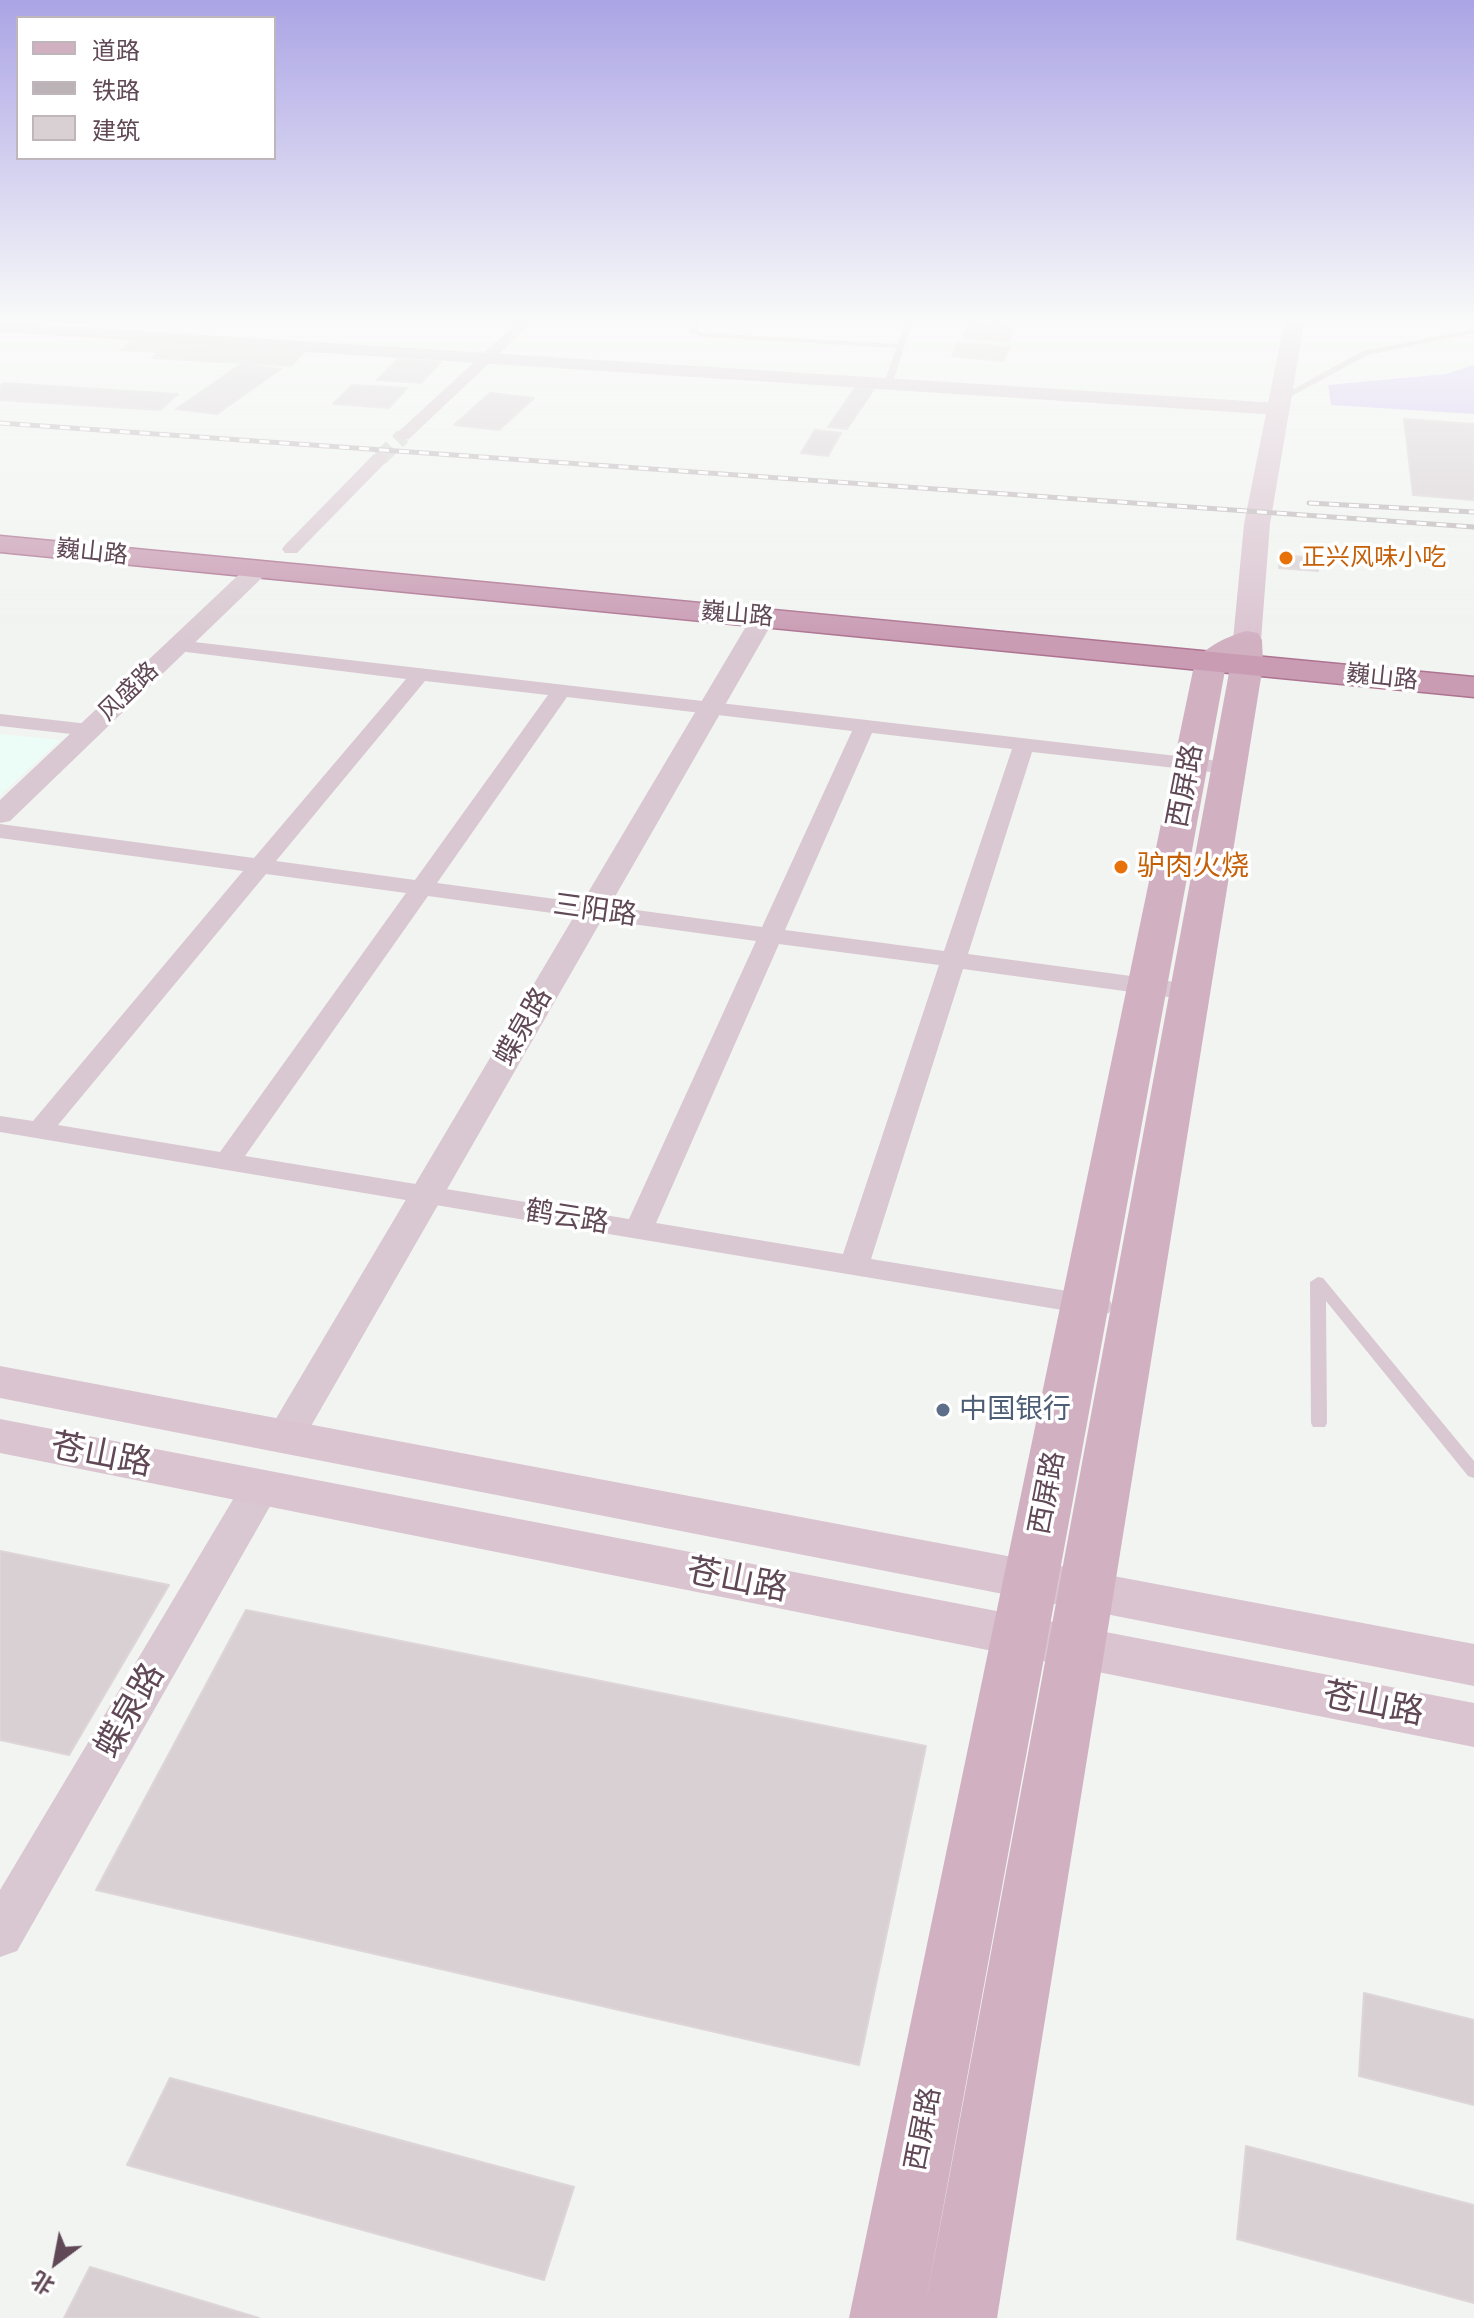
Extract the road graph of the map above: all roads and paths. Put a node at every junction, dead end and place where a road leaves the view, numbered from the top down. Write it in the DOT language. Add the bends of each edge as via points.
graph roads {
  1 [pos="414,426"];
  2 [pos="1276,426"];
  3 [pos="403,436"];
  4 [pos="380,458"];
  5 [pos="0,521"];
  6 [pos="0,544"];
  7 [pos="291,549"];
  8 [pos="258,569"];
  9 [pos="763,618"];
  10 [pos="177,646"];
  11 [pos="1235,655"];
  12 [pos="1474,662"];
  13 [pos="420,674"];
  14 [pos="1474,687"];
  15 [pos="561,691"];
  16 [pos="710,708"];
  17 [pos="0,720"];
  18 [pos="865,726"];
  19 [pos="89,730"];
  20 [pos="1024,744"];
  21 [pos="1210,766"];
  22 [pos="0,815"];
  23 [pos="0,831"];
  24 [pos="260,866"];
  25 [pos="421,888"];
  26 [pos="592,911"];
  27 [pos="771,935"];
  28 [pos="953,960"];
  29 [pos="1169,989"];
  30 [pos="0,1124"];
  31 [pos="39,1131"];
  32 [pos="227,1162"];
  33 [pos="426,1195"];
  34 [pos="638,1230"];
  35 [pos="854,1265"];
  36 [pos="1085,1303"];
  37 [pos="1135,1312"];
  38 [pos="0,1382"];
  39 [pos="1319,1423"];
  40 [pos="0,1436"];
  41 [pos="285,1437"];
  42 [pos="1474,1472"];
  43 [pos="261,1487"];
  44 [pos="1031,1580"];
  45 [pos="1086,1590"];
  46 [pos="1020,1636"];
  47 [pos="1076,1647"];
  48 [pos="1474,1665"];
  49 [pos="1474,1725"];
  50 [pos="0,1935"];
  51 [pos="886,2318"];
  52 [pos="960,2318"];
  1 -- 3 [label="street"];
  2 -- 11 [label="main road, 西屏路"];
  4 -- 7 [label="street"];
  5 -- 7 [label="highway, 巍山路"];
  6 -- 8 [label="highway, 巍山路"];
  7 -- 8 [label="highway"];
  7 -- 11 [label="highway, 巍山路"];
  8 -- 9 [label="highway, 巍山路"];
  8 -- 10 [label="street, 风盛路"];
  9 -- 11 [label="highway, 巍山路"];
  9 -- 16 [label="street, 蝶泉路"];
  10 -- 13 [label="street"];
  10 -- 19 [label="street, 风盛路"];
  11 -- 12 [label="highway, 巍山路"];
  11 -- 14 [label="highway, 巍山路"];
  11 -- 21 [label="main road, 西屏路"];
  13 -- 15 [label="street"];
  13 -- 24 [label="street"];
  15 -- 16 [label="street"];
  15 -- 25 [label="street"];
  16 -- 18 [label="street"];
  16 -- 26 [label="street, 蝶泉路"];
  17 -- 19 [label="street"];
  18 -- 20 [label="street"];
  18 -- 27 [label="street"];
  19 -- 22 [label="street, 风盛路"];
  20 -- 21 [label="street"];
  20 -- 28 [label="street"];
  21 -- 29 [label="main road, 西屏路"];
  23 -- 24 [label="street, 三阳路"];
  24 -- 25 [label="street, 三阳路"];
  24 -- 31 [label="street"];
  25 -- 26 [label="street, 三阳路"];
  25 -- 32 [label="street"];
  26 -- 27 [label="street, 三阳路"];
  26 -- 33 [label="street, 蝶泉路"];
  27 -- 28 [label="street, 三阳路"];
  27 -- 34 [label="street"];
  28 -- 29 [label="street, 三阳路"];
  28 -- 35 [label="street"];
  29 -- 36 [label="main road, 西屏路"];
  29 -- 37 [label="main road, 西屏路"];
  30 -- 31 [label="street, 鹤云路"];
  31 -- 32 [label="street, 鹤云路"];
  32 -- 33 [label="street, 鹤云路"];
  33 -- 34 [label="street, 鹤云路"];
  33 -- 41 [label="street, 蝶泉路"];
  34 -- 35 [label="street, 鹤云路"];
  35 -- 36 [label="street, 鹤云路"];
  36 -- 37 [label="street, 鹤云路"];
  36 -- 44 [label="main road, 西屏路"];
  37 -- 45 [label="main road, 西屏路"];
  38 -- 41 [label="main road, 苍山路"];
  39 -- 42 [label="lane" via="1318,1282"];
  40 -- 43 [label="main road, 苍山路"];
  41 -- 44 [label="main road, 苍山路"];
  43 -- 46 [label="main road, 苍山路"];
  43 -- 50 [label="street, 蝶泉路"];
  44 -- 45 [label="main road, 苍山路"];
  44 -- 46 [label="main road, 西屏路"];
  45 -- 47 [label="main road, 西屏路"];
  45 -- 48 [label="main road, 苍山路"];
  46 -- 47 [label="main road, 苍山路"];
  46 -- 51 [label="main road, 西屏路"];
  47 -- 49 [label="main road, 苍山路"];
  47 -- 52 [label="main road, 西屏路"];
}
